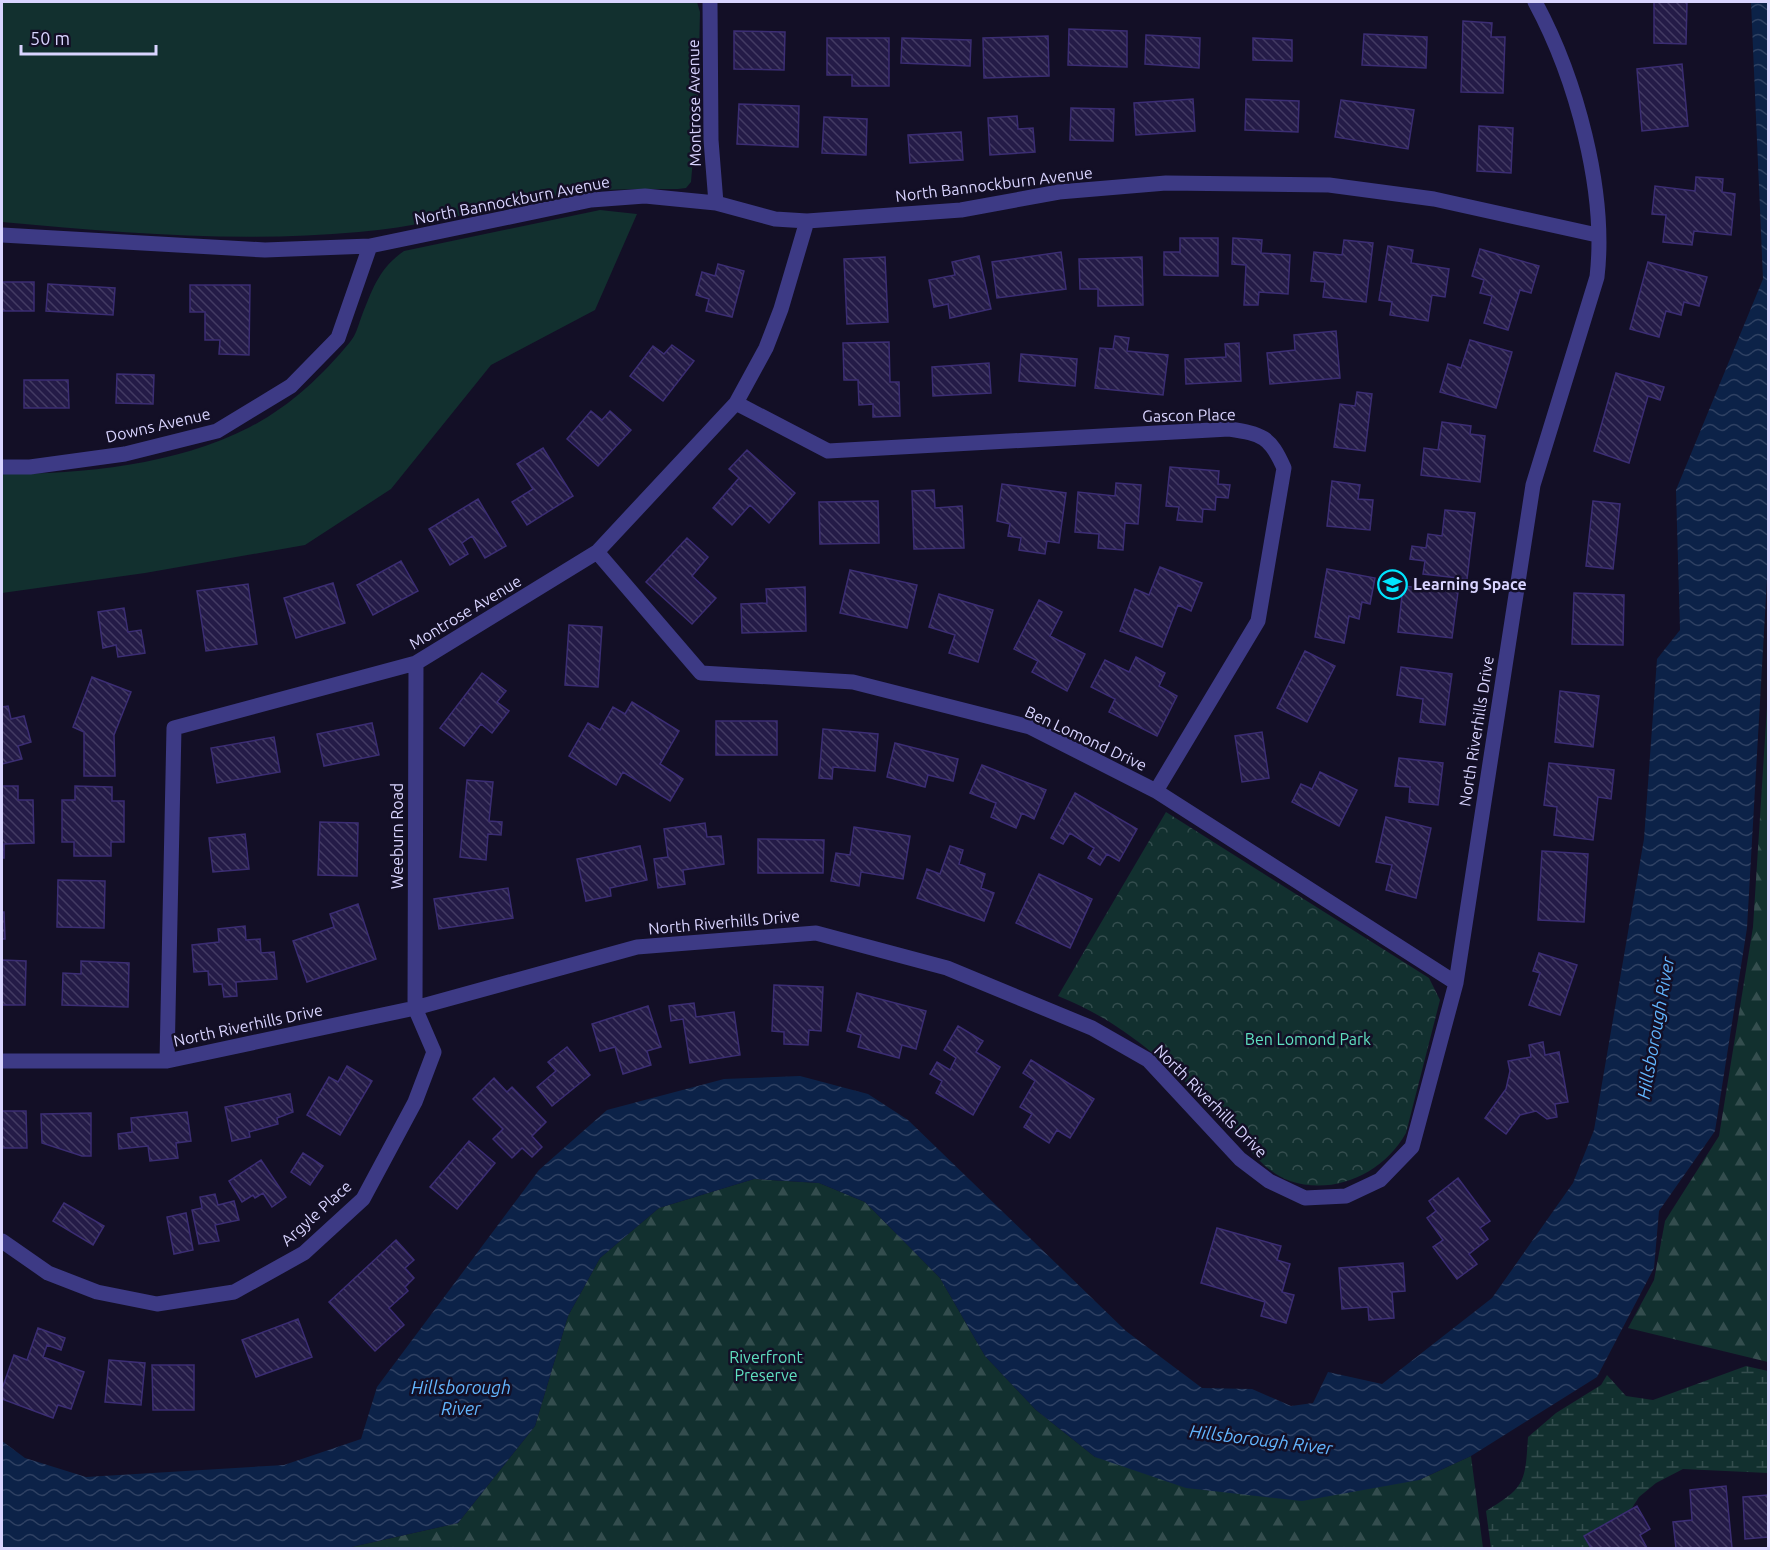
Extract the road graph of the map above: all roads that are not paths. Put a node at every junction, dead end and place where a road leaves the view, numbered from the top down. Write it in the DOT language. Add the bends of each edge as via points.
graph roads {
  1 [pos="710,2"];
  2 [pos="1535,2"];
  3 [pos="716,203"];
  4 [pos="807,221"];
  5 [pos="1598,234"];
  6 [pos="2,235"];
  7 [pos="370,246"];
  8 [pos="736,403"];
  9 [pos="2,467"];
  10 [pos="597,552"];
  11 [pos="416,663"];
  12 [pos="1156,791"];
  13 [pos="1456,983"];
  14 [pos="415,1008"];
  15 [pos="167,1060"];
  16 [pos="2,1061"];
  17 [pos="2,1241"];
  1 -- 3 [label="street, Montrose Avenue" via="711,140"];
  2 -- 5 [label="street, North Riverhills Drive" via="1550,29 1591,158"];
  3 -- 4 [label="street, North Bannockburn Avenue" via="775,219"];
  3 -- 7 [label="street, North Bannockburn Avenue" via="645,196 591,200"];
  4 -- 5 [label="street, North Bannockburn Avenue" via="961,210 1059,192 1166,183 1262,183 1329,185 1434,199"];
  4 -- 8 [label="street, Montrose Avenue" via="782,309"];
  5 -- 13 [label="street, North Riverhills Drive" via="1598,278 1533,485"];
  6 -- 7 [label="street, North Bannockburn Avenue" via="265,250"];
  7 -- 9 [label="street, Downs Avenue" via="338,338 291,386 217,432 125,454"];
  8 -- 10 [label="street, Montrose Avenue"];
  8 -- 12 [label="street, Gascon Place" via="828,451 1229,429 1259,434 1275,447 1284,468 1258,621"];
  10 -- 11 [label="street, Montrose Avenue"];
  10 -- 12 [label="street, Ben Lomond Drive" via="701,673 853,682 1030,727"];
  11 -- 14 [label="street, Weeburn Road"];
  11 -- 15 [label="street, Montrose Avenue" via="174,728"];
  12 -- 13 [label="street, Ben Lomond Drive"];
  13 -- 14 [label="street, North Riverhills Drive" via="1412,1147 1380,1180 1346,1196 1305,1198 1269,1181 1240,1159 1148,1060 1092,1028 947,968 816,933 637,947"];
  14 -- 15 [label="street, North Riverhills Drive"];
  14 -- 17 [label="street, Argyle Place" via="434,1052 415,1102 363,1199 303,1253 234,1292 157,1304 97,1292 48,1273"];
  15 -- 16 [label="street, North Riverhills Drive"];
}
